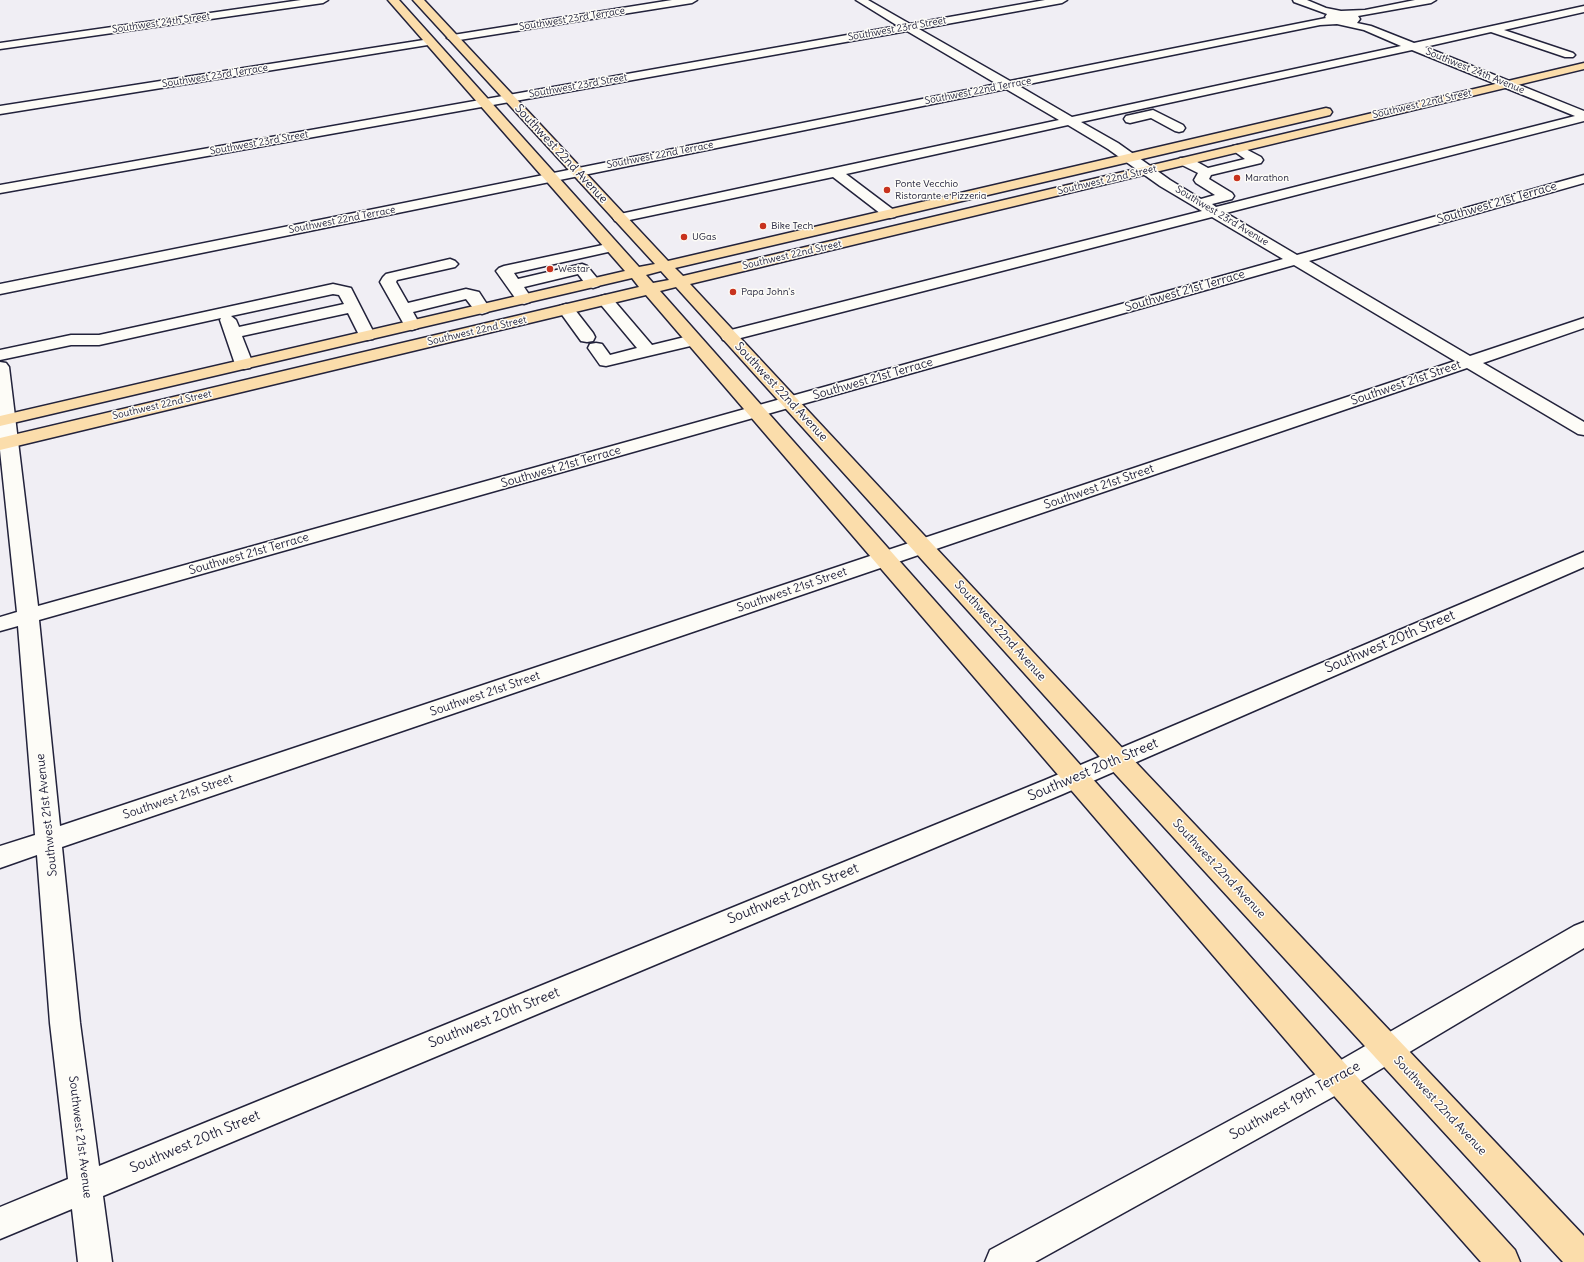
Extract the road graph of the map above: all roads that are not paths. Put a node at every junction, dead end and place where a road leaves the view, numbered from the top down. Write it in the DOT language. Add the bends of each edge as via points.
graph roads {
  1 [pos="322,0"];
  2 [pos="393,0"];
  3 [pos="418,0"];
  4 [pos="692,0"];
  5 [pos="861,0"];
  6 [pos="1062,0"];
  7 [pos="1298,0"];
  8 [pos="1431,0"];
  9 [pos="1584,9"];
  10 [pos="1334,17"];
  11 [pos="1359,17"];
  12 [pos="908,27"];
  13 [pos="1367,28"];
  14 [pos="1492,28"];
  15 [pos="453,38"];
  16 [pos="430,42"];
  17 [pos="0,46"];
  18 [pos="1413,46"];
  19 [pos="1573,54"];
  20 [pos="1546,60"];
  21 [pos="1584,66"];
  22 [pos="1500,71"];
  23 [pos="1484,75"];
  24 [pos="1462,80"];
  25 [pos="1507,84"];
  26 [pos="1009,85"];
  27 [pos="509,98"];
  28 [pos="486,103"];
  29 [pos="1340,109"];
  30 [pos="0,110"];
  31 [pos="1584,116"];
  32 [pos="1070,120"];
  33 [pos="1179,128"];
  34 [pos="1084,129"];
  35 [pos="1238,149"];
  36 [pos="1129,158"];
  37 [pos="1185,161"];
  38 [pos="1147,170"];
  39 [pos="577,172"];
  40 [pos="835,172"];
  41 [pos="1206,172"];
  42 [pos="551,177"];
  43 [pos="1584,178"];
  44 [pos="0,189"];
  45 [pos="1200,203"];
  46 [pos="1216,212"];
  47 [pos="890,214"];
  48 [pos="620,218"];
  49 [pos="612,247"];
  50 [pos="1295,260"];
  51 [pos="581,262"];
  52 [pos="450,264"];
  53 [pos="664,266"];
  54 [pos="634,273"];
  55 [pos="679,282"];
  56 [pos="593,283"];
  57 [pos="0,289"];
  58 [pos="648,290"];
  59 [pos="524,299"];
  60 [pos="605,300"];
  61 [pos="353,307"];
  62 [pos="403,309"];
  63 [pos="482,309"];
  64 [pos="566,310"];
  65 [pos="225,313"];
  66 [pos="1584,323"];
  67 [pos="412,325"];
  68 [pos="233,333"];
  69 [pos="367,335"];
  70 [pos="729,336"];
  71 [pos="693,340"];
  72 [pos="648,351"];
  73 [pos="0,355"];
  74 [pos="1469,362"];
  75 [pos="244,364"];
  76 [pos="0,367"];
  77 [pos="791,402"];
  78 [pos="757,412"];
  79 [pos="1584,430"];
  80 [pos="3,432"];
  81 [pos="923,546"];
  82 [pos="885,559"];
  83 [pos="1584,559"];
  84 [pos="28,617"];
  85 [pos="0,624"];
  86 [pos="1117,759"];
  87 [pos="1075,778"];
  88 [pos="49,840"];
  89 [pos="0,857"];
  90 [pos="1584,934"];
  91 [pos="1386,1049"];
  92 [pos="1338,1078"];
  93 [pos="86,1187"];
  94 [pos="0,1223"];
  95 [pos="1584,1260"];
  96 [pos="95,1262"];
  97 [pos="1002,1262"];
  98 [pos="1503,1262"];
  1 -- 17 [label="street, Southwest 24th Street"];
  2 -- 16 [label="main road, Southwest 22nd Avenue"];
  3 -- 15 [label="main road, Southwest 22nd Avenue"];
  4 -- 15 [label="street, Southwest 23rd Terrace"];
  5 -- 12 [label="street, Southwest 23rd Avenue"];
  6 -- 12 [label="street, Southwest 23rd Street"];
  7 -- 10 [label="street, Southwest 24th Avenue"];
  8 -- 11 [label="street, Southwest 22nd Terrace"];
  9 -- 14 [label="street"];
  10 -- 11 [label="street, Southwest 22nd Terrace"];
  10 -- 13 [label="street, Southwest 24th Avenue"];
  10 -- 26 [label="street, Southwest 22nd Terrace"];
  11 -- 13 [label="street, Southwest 24th Avenue"];
  12 -- 26 [label="street, Southwest 23rd Avenue"];
  12 -- 27 [label="street, Southwest 23rd Street"];
  13 -- 18 [label="street, Southwest 24th Avenue"];
  14 -- 18 [label="street"];
  14 -- 19 [label="street"];
  15 -- 16 [label="main road"];
  15 -- 27 [label="main road, Southwest 22nd Avenue"];
  16 -- 28 [label="main road, Southwest 22nd Avenue"];
  16 -- 30 [label="street, Southwest 23rd Terrace"];
  18 -- 23 [label="street, Southwest 24th Avenue"];
  18 -- 32 [label="street"];
  19 -- 20 [label="main road"];
  21 -- 25 [label="main road, Southwest 22nd Street"];
  22 -- 23 [label="main road, Southwest 22nd Street"];
  23 -- 24 [label="main road, Southwest 22nd Street"];
  23 -- 25 [label="street, Southwest 24th Avenue"];
  25 -- 31 [label="street, Southwest 24th Avenue"];
  25 -- 35 [label="main road, Southwest 22nd Street"];
  26 -- 32 [label="street, Southwest 23rd Avenue"];
  26 -- 39 [label="street, Southwest 22nd Terrace"];
  27 -- 28 [label="street, Southwest 23rd Street"];
  27 -- 39 [label="main road, Southwest 22nd Avenue"];
  28 -- 42 [label="main road, Southwest 22nd Avenue"];
  28 -- 44 [label="street, Southwest 23rd Street"];
  29 -- 36 [label="main road, Southwest 22nd Street"];
  31 -- 46 [label="street"];
  32 -- 34 [label="street, Southwest 23rd Avenue"];
  32 -- 40 [label="street"];
  33 -- 34 [label="street" via="1153,114"];
  34 -- 36 [label="street, Southwest 23rd Avenue"];
  35 -- 37 [label="main road, Southwest 22nd Street"];
  35 -- 41 [label="street" via="1256,160"];
  36 -- 38 [label="street, Southwest 23rd Avenue"];
  36 -- 47 [label="main road, Southwest 22nd Street"];
  37 -- 38 [label="main road, Southwest 22nd Street"];
  37 -- 41 [label="street"];
  38 -- 45 [label="street, Southwest 23rd Avenue"];
  38 -- 55 [label="main road, Southwest 22nd Street"];
  39 -- 42 [label="street, Southwest 22nd Terrace"];
  39 -- 48 [label="main road, Southwest 22nd Avenue"];
  40 -- 47 [label="street"];
  40 -- 48 [label="street"];
  41 -- 45 [label="street" via="1201,180 1227,196"];
  42 -- 49 [label="main road, Southwest 22nd Avenue"];
  42 -- 57 [label="street, Southwest 22nd Terrace"];
  43 -- 50 [label="street, Southwest 21st Terrace"];
  45 -- 46 [label="street, Southwest 23rd Avenue"];
  46 -- 50 [label="street, Southwest 23rd Avenue"];
  46 -- 70 [label="street"];
  47 -- 53 [label="main road, Southwest 22nd Street"];
  48 -- 53 [label="main road, Southwest 22nd Avenue"];
  49 -- 51 [label="street"];
  49 -- 54 [label="main road, Southwest 22nd Avenue"];
  50 -- 74 [label="street, Southwest 23rd Avenue"];
  50 -- 77 [label="street, Southwest 21st Terrace"];
  51 -- 56 [label="street"];
  51 -- 59 [label="street" via="514,285"];
  52 -- 62 [label="street" via="391,277 388,282"];
  53 -- 54 [label="main road, Southwest 22nd Street"];
  53 -- 55 [label="main road, Southwest 22nd Avenue"];
  54 -- 56 [label="main road, Southwest 22nd Street"];
  54 -- 58 [label="main road, Southwest 22nd Avenue"];
  55 -- 58 [label="main road, Southwest 22nd Street"];
  55 -- 70 [label="main road, Southwest 22nd Avenue"];
  56 -- 59 [label="main road, Southwest 22nd Street"];
  58 -- 60 [label="main road, Southwest 22nd Street"];
  58 -- 71 [label="main road, Southwest 22nd Avenue"];
  59 -- 63 [label="main road, Southwest 22nd Street"];
  60 -- 64 [label="main road, Southwest 22nd Street"];
  60 -- 72 [label="street"];
  61 -- 65 [label="street" via="345,291 333,290"];
  61 -- 68 [label="street"];
  61 -- 69 [label="street"];
  62 -- 63 [label="street" via="466,294 473,295"];
  62 -- 67 [label="street"];
  63 -- 67 [label="main road, Southwest 22nd Street"];
  64 -- 72 [label="street" via="596,349"];
  64 -- 80 [label="main road, Southwest 22nd Street"];
  65 -- 68 [label="street"];
  65 -- 73 [label="street" via="99,340 71,340"];
  66 -- 74 [label="street, Southwest 21st Street"];
  67 -- 69 [label="main road, Southwest 22nd Street"];
  68 -- 75 [label="street"];
  69 -- 75 [label="main road, Southwest 22nd Street"];
  70 -- 77 [label="main road, Southwest 22nd Avenue"];
  71 -- 72 [label="street"];
  71 -- 78 [label="main road, Southwest 22nd Avenue"];
  74 -- 79 [label="street, Southwest 23rd Avenue"];
  74 -- 81 [label="street, Southwest 21st Street"];
  75 -- 80 [label="main road, Southwest 22nd Street"];
  76 -- 80 [label="street, Southwest 21st Avenue"];
  77 -- 78 [label="street, Southwest 21st Terrace"];
  77 -- 81 [label="main road, Southwest 22nd Avenue"];
  78 -- 82 [label="main road, Southwest 22nd Avenue"];
  78 -- 84 [label="street, Southwest 21st Terrace"];
  80 -- 84 [label="street, Southwest 21st Avenue"];
  81 -- 82 [label="street, Southwest 21st Street"];
  81 -- 86 [label="main road, Southwest 22nd Avenue"];
  82 -- 87 [label="main road, Southwest 22nd Avenue"];
  82 -- 88 [label="street, Southwest 21st Street"];
  83 -- 86 [label="street, Southwest 20th Street"];
  84 -- 85 [label="street, Southwest 21st Terrace"];
  84 -- 88 [label="street, Southwest 21st Avenue"];
  86 -- 87 [label="street, Southwest 20th Street"];
  86 -- 91 [label="main road, Southwest 22nd Avenue"];
  87 -- 92 [label="main road, Southwest 22nd Avenue"];
  87 -- 93 [label="street, Southwest 20th Street"];
  88 -- 89 [label="street, Southwest 21st Street"];
  88 -- 93 [label="street, Southwest 21st Avenue" via="65,1023"];
  90 -- 91 [label="street, Southwest 19th Terrace"];
  91 -- 92 [label="street, Southwest 19th Terrace"];
  91 -- 95 [label="main road, Southwest 22nd Avenue"];
  92 -- 97 [label="street, Southwest 19th Terrace"];
  92 -- 98 [label="main road, Southwest 22nd Avenue"];
  93 -- 94 [label="street, Southwest 20th Street"];
  93 -- 96 [label="street, Southwest 21st Avenue"];
}
